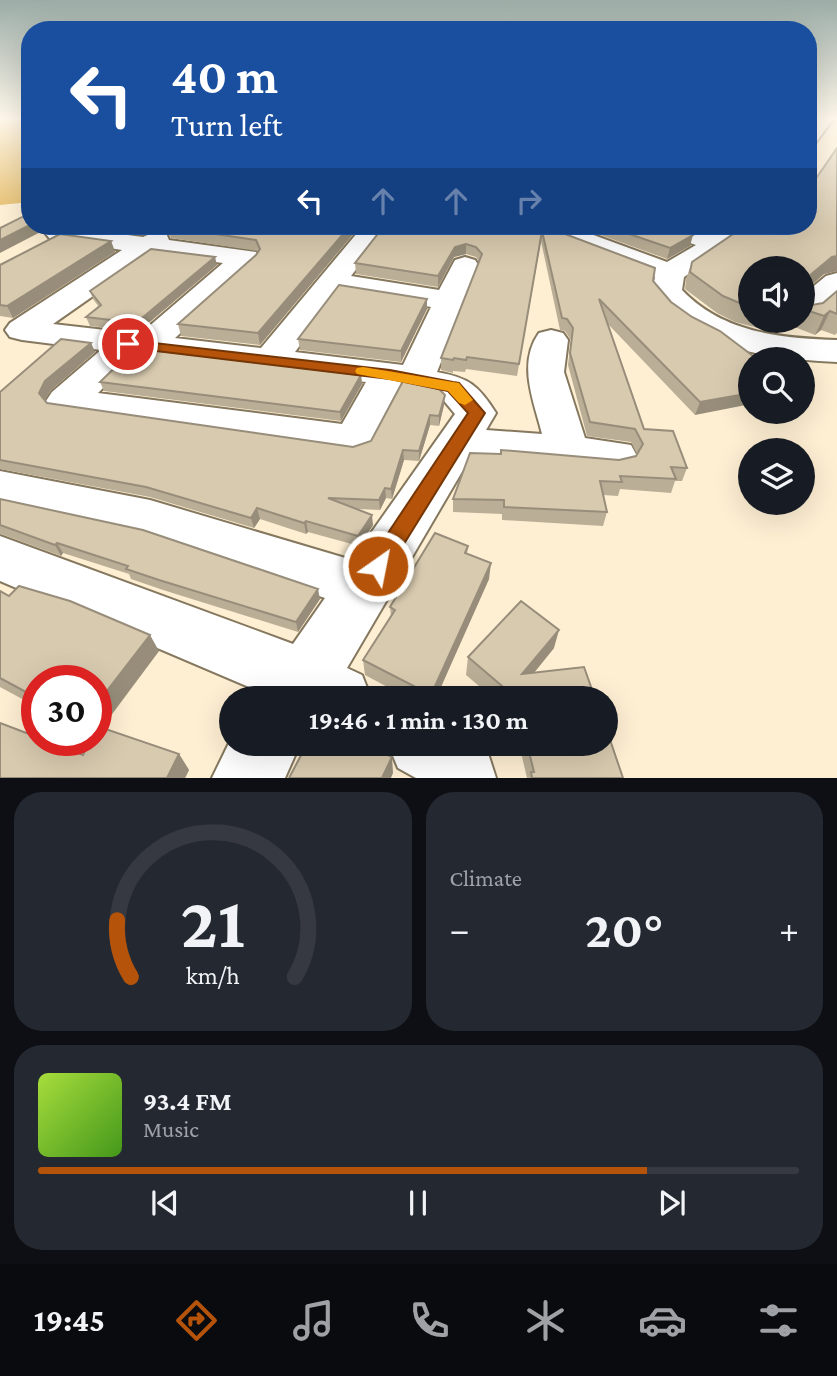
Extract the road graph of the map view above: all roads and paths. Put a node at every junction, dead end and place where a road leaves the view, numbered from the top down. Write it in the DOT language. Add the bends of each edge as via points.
graph roads {
  1 [pos="162,235"];
  2 [pos="375,235"];
  3 [pos="692,235"];
  4 [pos="730,235"];
  5 [pos="56,236"];
  6 [pos="550,236"];
  7 [pos="718,243"];
  8 [pos="147,245"];
  9 [pos="465,266"];
  10 [pos="670,273"];
  11 [pos="331,282"];
  12 [pos="837,282"];
  13 [pos="449,301"];
  14 [pos="815,301"];
  15 [pos="777,333"];
  16 [pos="551,340"];
  17 [pos="765,343"];
  18 [pos="137,345"];
  19 [pos="837,351"];
  20 [pos="270,360"];
  21 [pos="403,377"];
  22 [pos="458,442"];
  23 [pos="568,452"];
  24 [pos="615,456"];
  25 [pos="0,488"];
  26 [pos="0,558"];
  27 [pos="365,587"];
  28 [pos="298,686"];
  29 [pos="315,686"];
  30 [pos="259,756"];
  31 [pos="444,756"];
  32 [pos="247,778"];
  33 [pos="461,778"];
  1 -- 8 [label="street"];
  2 -- 11 [label="street"];
  3 -- 7 [label="street"];
  4 -- 7 [label="street"];
  5 -- 8 [label="street"];
  6 -- 10 [label="street"];
  7 -- 10 [label="street"];
  8 -- 18 [label="street" via="246,258"];
  8 -- 18 [label="street" via="22,330"];
  9 -- 13 [label="street"];
  10 -- 17 [label="street" via="667,291 687,313 723,333"];
  11 -- 13 [label="street"];
  11 -- 20 [label="street"];
  12 -- 14 [label="street"];
  13 -- 21 [label="street"];
  15 -- 17 [label="street"];
  16 -- 23 [label="street" via="545,372"];
  17 -- 19 [label="street" via="805,351"];
  18 -- 20 [label="street"];
  18 -- 21 [label="street" via="66,401 354,440"];
  20 -- 21 [label="street"];
  21 -- 22 [label="street" via="453,387 477,413"];
  22 -- 23 [label="street"];
  22 -- 27 [label="street"];
  23 -- 24 [label="street"];
  25 -- 27 [label="street" via="150,519"];
  26 -- 28 [label="street"];
  27 -- 29 [label="street"];
  30 -- 32 [label="street"];
  31 -- 33 [label="street" via="458,764"];
}
